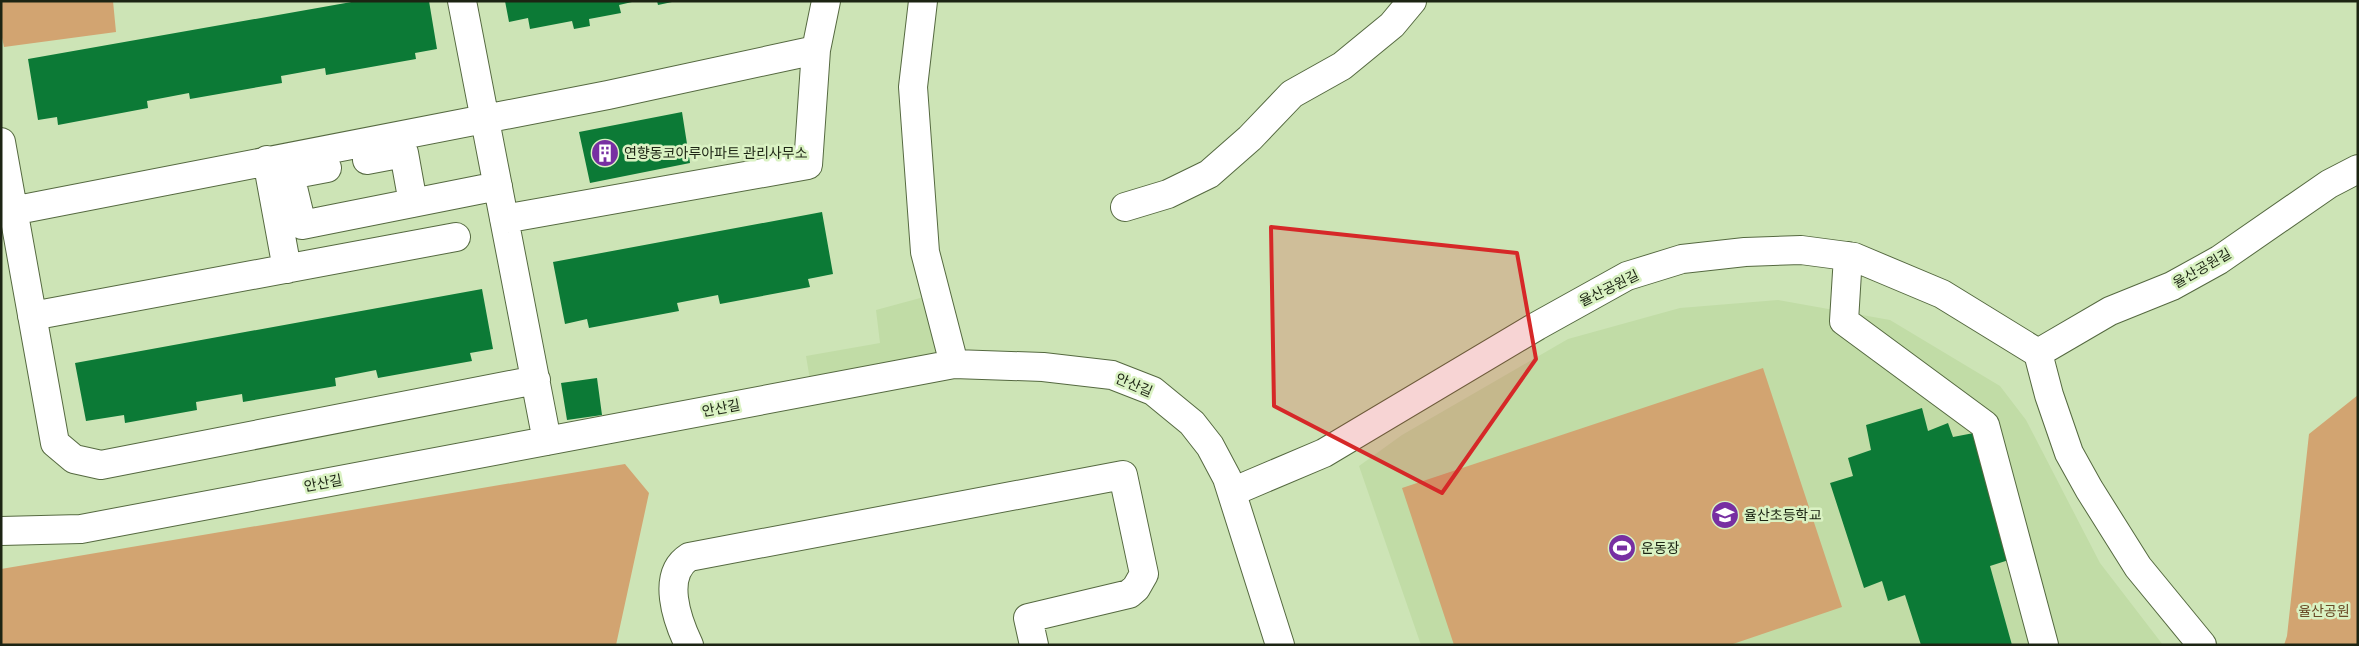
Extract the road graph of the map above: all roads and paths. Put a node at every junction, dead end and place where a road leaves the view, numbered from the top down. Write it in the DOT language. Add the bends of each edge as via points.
graph roads {
  1 [pos="462,1"];
  2 [pos="826,1"];
  3 [pos="923,1"];
  4 [pos="1412,1"];
  5 [pos="816,50"];
  6 [pos="485,118"];
  7 [pos="1,142"];
  8 [pos="267,160"];
  9 [pos="2358,169"];
  10 [pos="498,186"];
  11 [pos="413,203"];
  12 [pos="1125,207"];
  13 [pos="12,211"];
  14 [pos="504,219"];
  15 [pos="456,237"];
  16 [pos="1848,256"];
  17 [pos="287,269"];
  18 [pos="32,316"];
  19 [pos="2038,353"];
  20 [pos="954,364"];
  21 [pos="536,380"];
  22 [pos="547,441"];
  23 [pos="1232,492"];
  24 [pos="1,531"];
  25 [pos="689,645"];
  26 [pos="1034,645"];
  27 [pos="1280,645"];
  28 [pos="2044,645"];
  29 [pos="2202,645"];
  1 -- 6 [label="street"];
  2 -- 5 [label="street"];
  3 -- 20 [label="street" via="913,87 925,242"];
  4 -- 12 [label="street" via="1392,24 1342,66 1292,94 1250,138 1209,174 1168,194"];
  5 -- 6 [label="street"];
  5 -- 14 [label="street" via="808,165"];
  6 -- 8 [label="street"];
  6 -- 10 [label="street"];
  7 -- 13 [label="street"];
  8 -- 13 [label="street"];
  8 -- 17 [label="street"];
  9 -- 19 [label="street, 율산공원길" via="2329,184 2219,260 2172,286 2110,311"];
  10 -- 11 [label="street"];
  10 -- 14 [label="street"];
  13 -- 18 [label="street"];
  14 -- 21 [label="street"];
  15 -- 17 [label="street"];
  16 -- 19 [label="street, 율산공원길" via="1942,294"];
  16 -- 23 [label="street, 율산공원길" via="1801,250 1745,252 1682,260 1627,276 1324,453"];
  16 -- 28 [label="street" via="1844,321 1985,425"];
  17 -- 18 [label="street"];
  18 -- 21 [label="street" via="55,444 74,459 101,465"];
  19 -- 29 [label="street" via="2069,452 2089,489 2138,567"];
  20 -- 22 [label="street, 안산길"];
  20 -- 23 [label="street, 안산길" via="1043,367 1112,375 1153,391 1192,424 1210,446"];
  21 -- 22 [label="street"];
  22 -- 24 [label="street, 안산길" via="81,528"];
  23 -- 27 [label="street, 안산길"];
  25 -- 26 [label="street" via="682,630 672,580 680,563 689,557 1123,475 1144,574 1142,581 1129,594 1028,618"];
}
